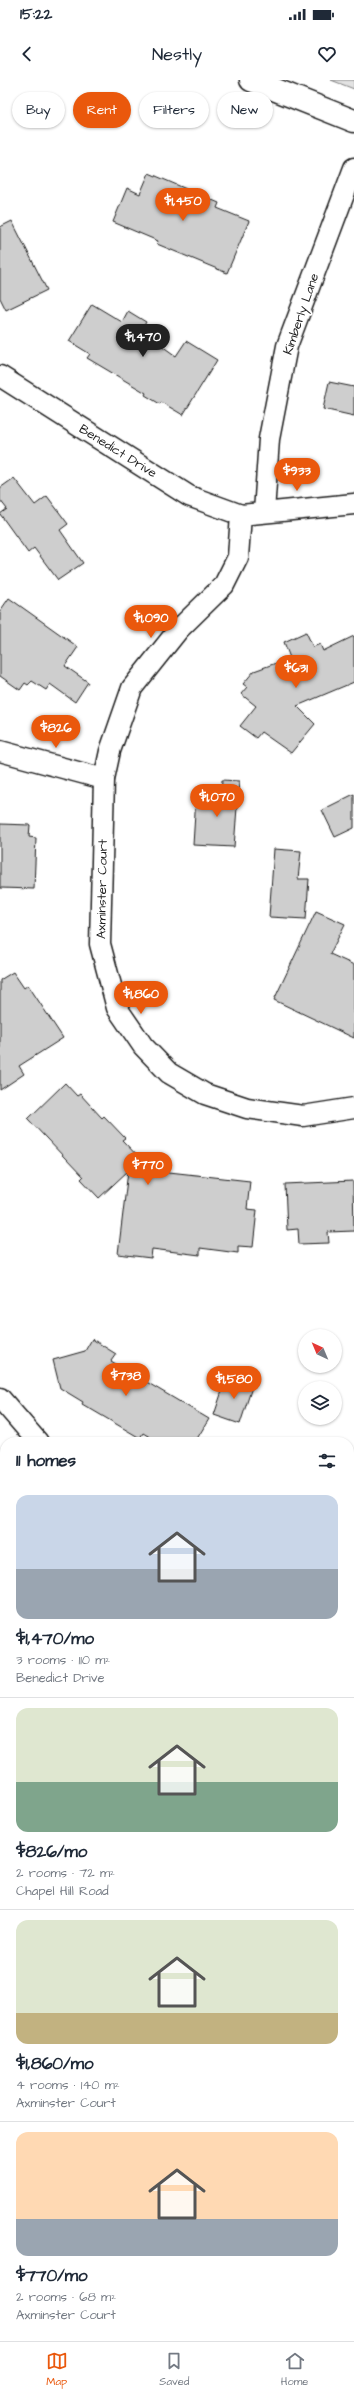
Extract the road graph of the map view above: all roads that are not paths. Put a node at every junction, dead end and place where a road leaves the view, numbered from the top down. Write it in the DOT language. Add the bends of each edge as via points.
graph roads {
  1 [pos="251,80"];
  2 [pos="354,121"];
  3 [pos="354,168"];
  4 [pos="0,376"];
  5 [pos="354,504"];
  6 [pos="264,512"];
  7 [pos="241,515"];
  8 [pos="0,751"];
  9 [pos="104,778"];
  10 [pos="354,1108"];
  11 [pos="0,1398"];
  12 [pos="34,1437"];
  1 -- 2 [label="street"];
  3 -- 6 [label="street, Kimberly Lane" via="287,346 269,439"];
  4 -- 7 [label="street, Benedict Drive" via="189,496"];
  5 -- 6 [label="street"];
  6 -- 7 [label="street"];
  7 -- 9 [label="street, Axminster Court" via="238,557 224,585 179,629 132,688 110,751"];
  8 -- 9 [label="street"];
  9 -- 10 [label="street, Axminster Court" via="100,944 117,1008 143,1046 169,1073 205,1094 247,1108 304,1116"];
  11 -- 12 [label="street"];
}
